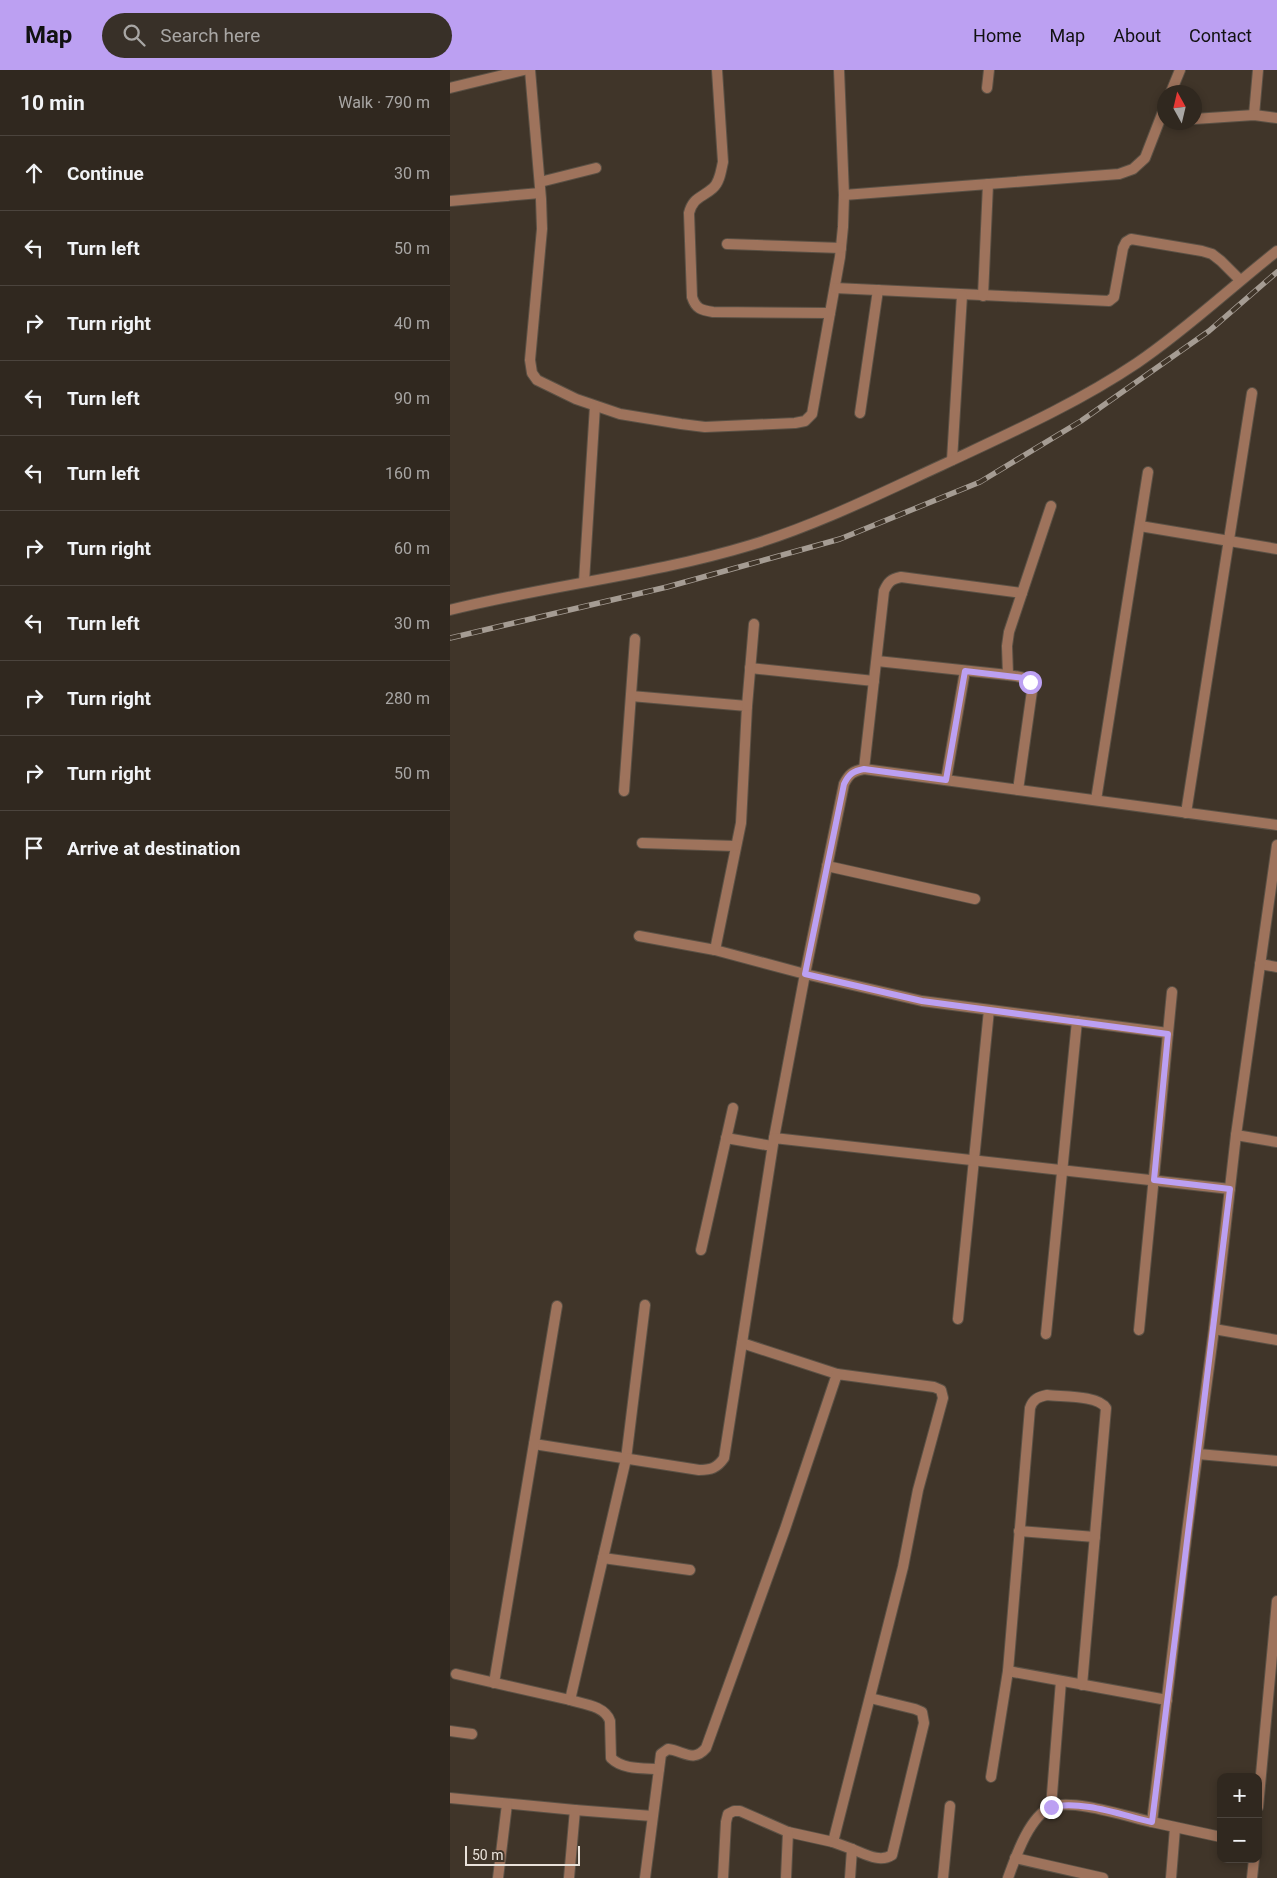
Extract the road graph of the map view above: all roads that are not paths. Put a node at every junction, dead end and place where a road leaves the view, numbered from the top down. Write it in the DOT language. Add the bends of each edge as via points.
graph roads {
  1 [pos="524,70"];
  2 [pos="530,70"];
  3 [pos="717,70"];
  4 [pos="839,70"];
  5 [pos="989,70"];
  6 [pos="1180,70"];
  7 [pos="1258,70"];
  8 [pos="1174,85"];
  9 [pos="450,88"];
  10 [pos="987,88"];
  11 [pos="1254,115"];
  12 [pos="1202,118"];
  13 [pos="1277,118"];
  14 [pos="1158,130"];
  15 [pos="596,168"];
  16 [pos="540,182"];
  17 [pos="988,184"];
  18 [pos="540,193"];
  19 [pos="844,195"];
  20 [pos="450,202"];
  21 [pos="727,244"];
  22 [pos="841,248"];
  23 [pos="1277,251"];
  24 [pos="1240,280"];
  25 [pos="835,288"];
  26 [pos="878,290"];
  27 [pos="962,295"];
  28 [pos="983,296"];
  29 [pos="830,313"];
  30 [pos="1252,393"];
  31 [pos="595,406"];
  32 [pos="860,413"];
  33 [pos="952,460"];
  34 [pos="1148,472"];
  35 [pos="1051,506"];
  36 [pos="1140,526"];
  37 [pos="1229,541"];
  38 [pos="1277,549"];
  39 [pos="584,582"];
  40 [pos="1022,593"];
  41 [pos="450,610"];
  42 [pos="754,624"];
  43 [pos="635,639"];
  44 [pos="877,661"];
  45 [pos="750,668"];
  46 [pos="965,671"];
  47 [pos="1008,675"];
  48 [pos="874,680"];
  49 [pos="630,696"];
  50 [pos="747,706"];
  51 [pos="864,769"];
  52 [pos="946,780"];
  53 [pos="1018,790"];
  54 [pos="624,791"];
  55 [pos="1096,800"];
  56 [pos="1186,813"];
  57 [pos="1277,825"];
  58 [pos="642,843"];
  59 [pos="1277,845"];
  60 [pos="735,846"];
  61 [pos="1276,864"];
  62 [pos="827,866"];
  63 [pos="975,899"];
  64 [pos="639,936"];
  65 [pos="715,950"];
  66 [pos="1260,964"];
  67 [pos="1277,967"];
  68 [pos="805,974"];
  69 [pos="1172,992"];
  70 [pos="989,1010"];
  71 [pos="1076,1021"];
  72 [pos="1168,1034"];
  73 [pos="733,1108"];
  74 [pos="1236,1135"];
  75 [pos="726,1138"];
  76 [pos="773,1142"];
  77 [pos="1277,1142"];
  78 [pos="974,1160"];
  79 [pos="1062,1170"];
  80 [pos="1154,1180"];
  81 [pos="1230,1189"];
  82 [pos="701,1250"];
  83 [pos="646,1305"];
  84 [pos="557,1306"];
  85 [pos="958,1319"];
  86 [pos="1214,1329"];
  87 [pos="1139,1330"];
  88 [pos="1046,1334"];
  89 [pos="1277,1340"];
  90 [pos="742,1343"];
  91 [pos="837,1374"];
  92 [pos="534,1444"];
  93 [pos="1198,1454"];
  94 [pos="626,1459"];
  95 [pos="1277,1461"];
  96 [pos="1019,1531"];
  97 [pos="1095,1537"];
  98 [pos="603,1558"];
  99 [pos="690,1570"];
  100 [pos="1277,1601"];
  101 [pos="1274,1658"];
  102 [pos="1008,1671"];
  103 [pos="456,1674"];
  104 [pos="1062,1681"];
  105 [pos="494,1683"];
  106 [pos="1082,1685"];
  107 [pos="870,1698"];
  108 [pos="570,1700"];
  109 [pos="1167,1700"];
  110 [pos="450,1731"];
  111 [pos="472,1734"];
  112 [pos="659,1769"];
  113 [pos="1262,1773"];
  114 [pos="991,1777"];
  115 [pos="450,1798"];
  116 [pos="507,1804"];
  117 [pos="950,1806"];
  118 [pos="1051,1807"];
  119 [pos="575,1810"];
  120 [pos="652,1816"];
  121 [pos="1152,1822"];
  122 [pos="1175,1828"];
  123 [pos="788,1832"];
  124 [pos="1217,1836"];
  125 [pos="833,1842"];
  126 [pos="852,1849"];
  127 [pos="1015,1858"];
  128 [pos="1254,1863"];
  129 [pos="1076,1875"];
  130 [pos="498,1878"];
  131 [pos="569,1878"];
  132 [pos="645,1878"];
  133 [pos="723,1878"];
  134 [pos="786,1878"];
  135 [pos="850,1878"];
  136 [pos="943,1878"];
  137 [pos="1008,1878"];
  138 [pos="1103,1878"];
  139 [pos="1171,1878"];
  140 [pos="1252,1878"];
  1 -- 9 [label="street"];
  2 -- 16 [label="street"];
  3 -- 29 [label="street" via="723,162 715,187 695,200 689,213 694,305 700,310 713,312"];
  4 -- 19 [label="street"];
  5 -- 10 [label="street"];
  6 -- 8 [label="street"];
  7 -- 11 [label="street"];
  11 -- 12 [label="street"];
  11 -- 13 [label="street"];
  14 -- 17 [label="street" via="1145,158 1133,169 1119,174"];
  15 -- 16 [label="street"];
  16 -- 18 [label="street"];
  17 -- 19 [label="street"];
  17 -- 28 [label="street"];
  18 -- 20 [label="street"];
  18 -- 31 [label="street" via="542,229 530,360 532,373 537,380"];
  19 -- 22 [label="street"];
  21 -- 22 [label="street"];
  22 -- 25 [label="street"];
  23 -- 24 [label="street"];
  24 -- 28 [label="street" via="1212,254 1131,239 1123,248 1114,297 1109,301"];
  24 -- 33 [label="street" via="1138,362 1089,392"];
  25 -- 26 [label="street"];
  25 -- 29 [label="street"];
  26 -- 27 [label="street"];
  26 -- 32 [label="street"];
  27 -- 28 [label="street"];
  27 -- 33 [label="street"];
  29 -- 31 [label="street" via="814,406 812,414 804,421 704,427 620,414"];
  30 -- 37 [label="street"];
  31 -- 39 [label="street"];
  33 -- 39 [label="street" via="834,515 752,544 683,563"];
  34 -- 36 [label="street"];
  35 -- 40 [label="street"];
  36 -- 37 [label="street"];
  36 -- 55 [label="street"];
  37 -- 38 [label="street"];
  37 -- 56 [label="street"];
  39 -- 41 [label="street"];
  40 -- 44 [label="street" via="893,578 884,591"];
  40 -- 47 [label="street" via="1009,632"];
  42 -- 45 [label="street"];
  43 -- 49 [label="street"];
  44 -- 46 [label="street"];
  44 -- 48 [label="street"];
  45 -- 48 [label="street"];
  45 -- 50 [label="street"];
  46 -- 47 [label="street"];
  46 -- 52 [label="street"];
  47 -- 53 [label="street" via="1024,678 1030,682 1032,691"];
  48 -- 51 [label="street"];
  49 -- 50 [label="street"];
  49 -- 54 [label="street"];
  50 -- 60 [label="street" via="741,823"];
  51 -- 52 [label="street"];
  51 -- 62 [label="street" via="848,776 844,784"];
  52 -- 53 [label="street"];
  53 -- 55 [label="street"];
  55 -- 56 [label="street"];
  56 -- 57 [label="street"];
  58 -- 60 [label="street"];
  59 -- 61 [label="street"];
  60 -- 65 [label="street"];
  61 -- 66 [label="street"];
  62 -- 63 [label="street"];
  62 -- 68 [label="street"];
  64 -- 65 [label="street"];
  65 -- 68 [label="street"];
  66 -- 67 [label="street"];
  66 -- 74 [label="street"];
  68 -- 70 [label="street" via="922,1001"];
  68 -- 76 [label="street"];
  69 -- 72 [label="street"];
  70 -- 71 [label="street"];
  70 -- 78 [label="street"];
  71 -- 72 [label="street"];
  71 -- 79 [label="street"];
  72 -- 80 [label="street"];
  73 -- 75 [label="street"];
  74 -- 77 [label="street"];
  74 -- 81 [label="street"];
  75 -- 76 [label="street"];
  75 -- 82 [label="street"];
  76 -- 78 [label="street"];
  76 -- 90 [label="street"];
  78 -- 79 [label="street"];
  78 -- 85 [label="street"];
  79 -- 80 [label="street"];
  79 -- 88 [label="street"];
  80 -- 81 [label="street"];
  80 -- 87 [label="street"];
  81 -- 86 [label="street"];
  83 -- 94 [label="street"];
  84 -- 92 [label="street"];
  86 -- 89 [label="street"];
  86 -- 93 [label="street"];
  90 -- 91 [label="street"];
  90 -- 94 [label="street" via="724,1458 718,1466 699,1470"];
  91 -- 107 [label="street" via="934,1387 942,1390 943,1398 918,1490 904,1567"];
  91 -- 112 [label="street" via="706,1748 693,1756 668,1749 661,1754"];
  92 -- 94 [label="street"];
  92 -- 105 [label="street"];
  93 -- 95 [label="street"];
  93 -- 109 [label="street"];
  94 -- 98 [label="street"];
  96 -- 97 [label="street"];
  96 -- 97 [label="street" via="1030,1408 1032,1401 1047,1395 1094,1399 1106,1408"];
  96 -- 102 [label="street"];
  97 -- 106 [label="street"];
  98 -- 99 [label="street"];
  98 -- 108 [label="street"];
  100 -- 101 [label="street"];
  101 -- 113 [label="street"];
  102 -- 104 [label="street"];
  102 -- 114 [label="street"];
  103 -- 105 [label="street"];
  104 -- 106 [label="street"];
  104 -- 118 [label="street"];
  105 -- 108 [label="street"];
  106 -- 109 [label="street"];
  107 -- 125 [label="street"];
  107 -- 126 [label="street" via="922,1712 924,1723 892,1855 879,1859"];
  108 -- 112 [label="street" via="602,1709 608,1715 611,1758 617,1764"];
  109 -- 121 [label="street"];
  110 -- 111 [label="street"];
  112 -- 120 [label="street"];
  115 -- 116 [label="street"];
  116 -- 119 [label="street"];
  116 -- 130 [label="street"];
  117 -- 136 [label="street"];
  118 -- 121 [label="street" via="1077,1805"];
  118 -- 127 [label="street" via="1029,1830"];
  119 -- 120 [label="street"];
  119 -- 131 [label="street"];
  120 -- 132 [label="street"];
  121 -- 122 [label="street"];
  122 -- 124 [label="street"];
  122 -- 139 [label="street"];
  123 -- 125 [label="street"];
  123 -- 133 [label="street" via="740,1811 728,1814"];
  123 -- 134 [label="street"];
  125 -- 126 [label="street"];
  126 -- 135 [label="street"];
  127 -- 129 [label="street"];
  127 -- 137 [label="street"];
  128 -- 140 [label="street"];
  129 -- 138 [label="street"];
}
